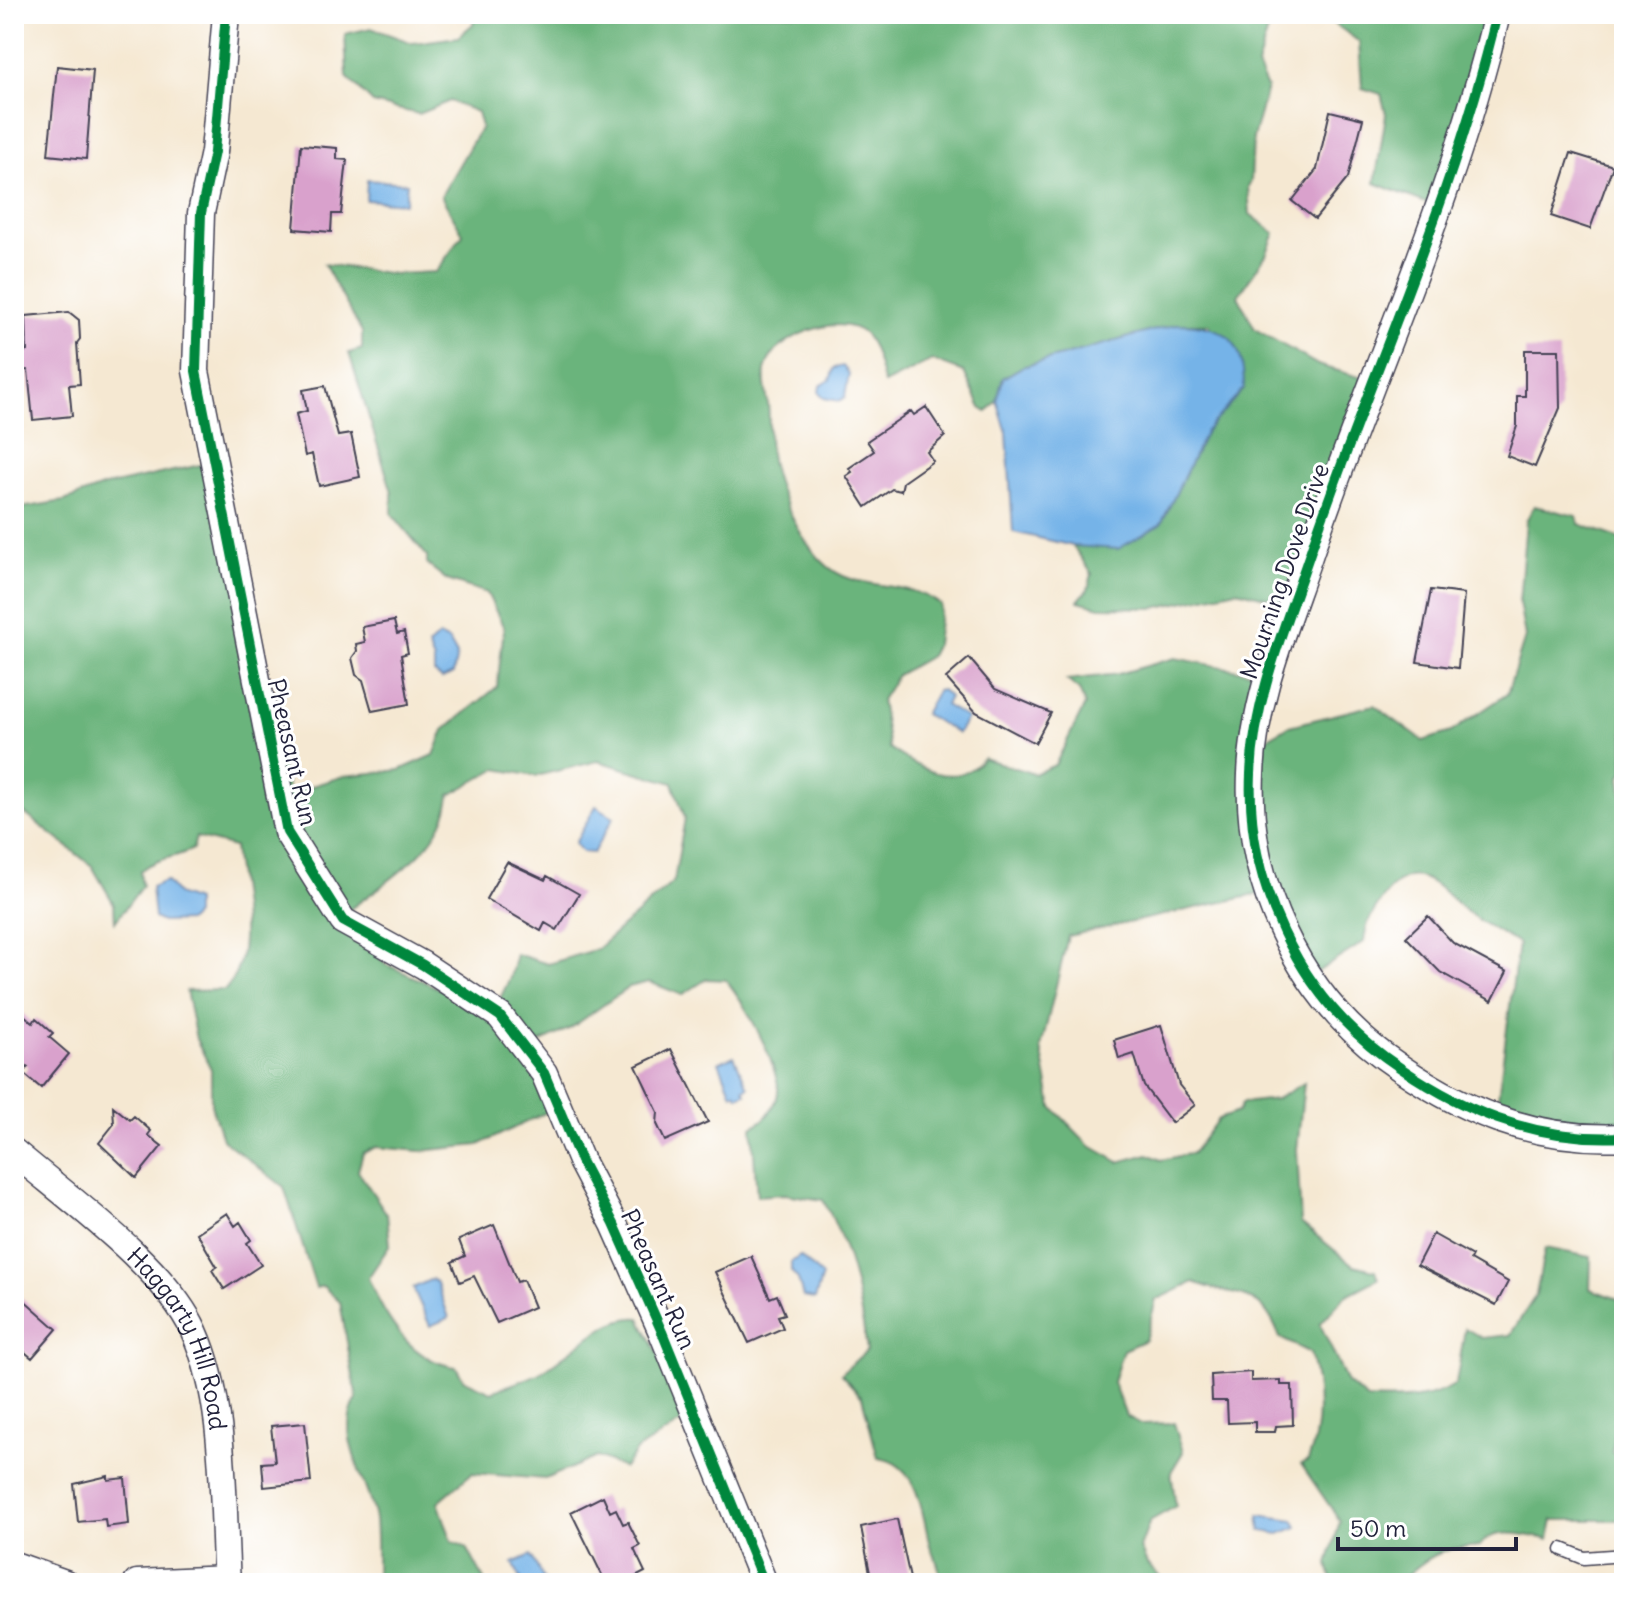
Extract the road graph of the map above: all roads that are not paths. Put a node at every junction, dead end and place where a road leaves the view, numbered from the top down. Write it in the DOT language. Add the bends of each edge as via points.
graph roads {
  1 [pos="226,14"];
  2 [pos="1497,14"];
  3 [pos="1624,1137"];
  4 [pos="14,1152"];
  5 [pos="1562,1549"];
  6 [pos="1624,1555"];
  7 [pos="14,1565"];
  8 [pos="227,1581"];
  9 [pos="65,1583"];
  10 [pos="137,1583"];
  11 [pos="764,1583"];
  1 -- 11 [label="street, Pheasant Run" via="214,152 201,213 196,371 287,832 343,921 500,1016 544,1073 662,1332"];
  2 -- 3 [label="street, Mourning Dove Drive" via="1460,146 1333,485 1265,685 1254,745 1252,823 1263,877 1287,941 1355,1035 1440,1094 1490,1118 1533,1129"];
  4 -- 8 [label="street, Haggarty Hill Road" via="116,1237 193,1328 211,1388"];
  5 -- 6 [label="lane" via="1584,1558"];
  7 -- 9 [label="street"];
  8 -- 10 [label="street"];
}
